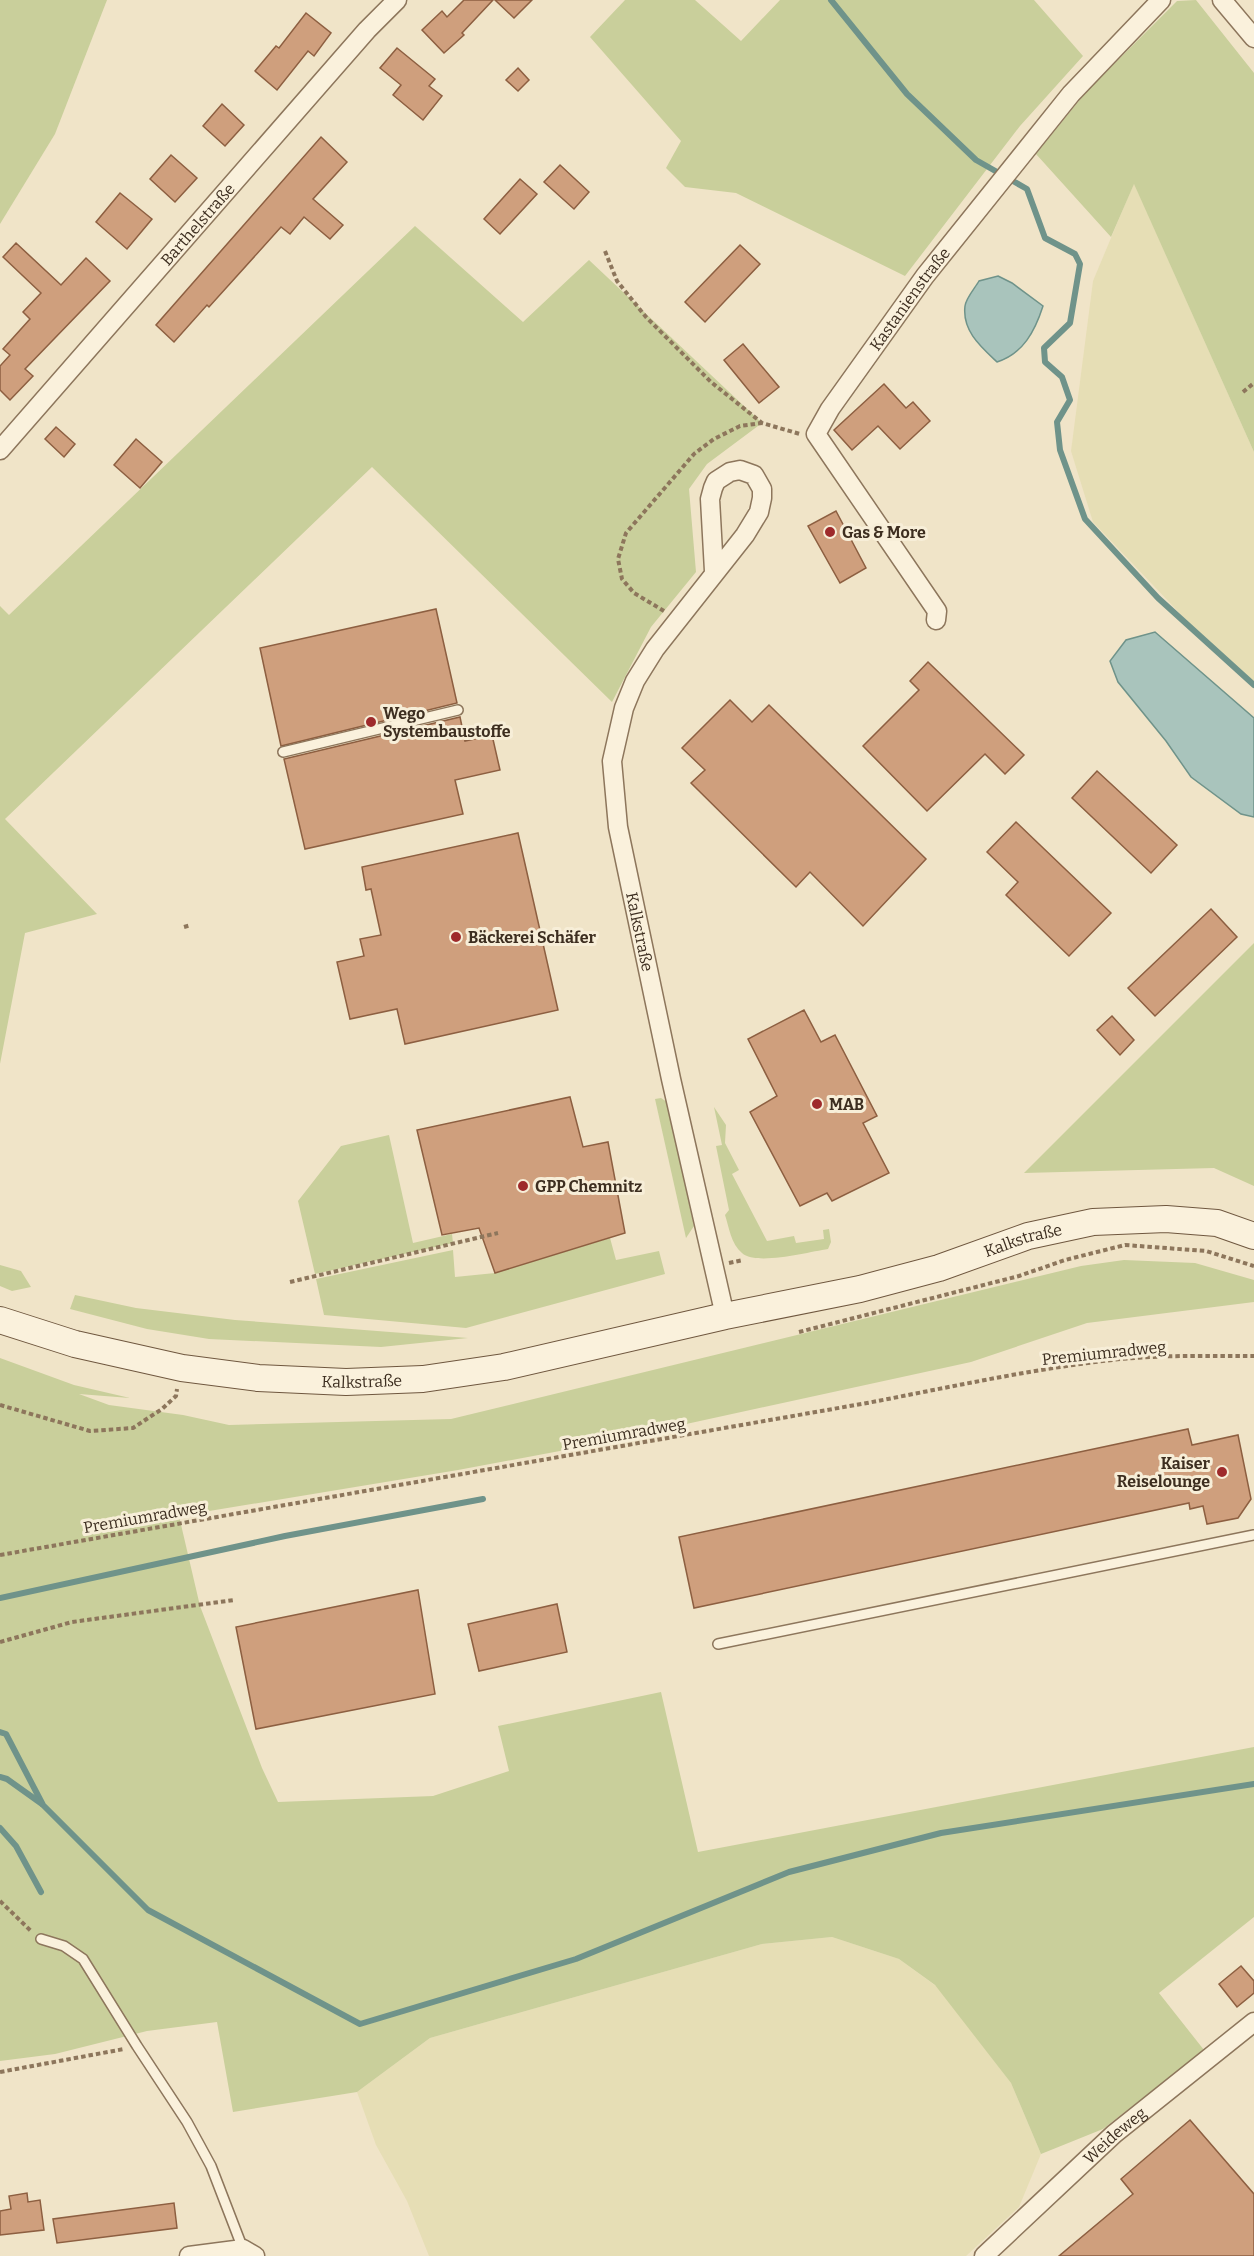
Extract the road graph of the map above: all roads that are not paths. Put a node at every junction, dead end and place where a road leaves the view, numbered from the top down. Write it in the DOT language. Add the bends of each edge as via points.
graph roads {
  1 [pos="397,0"];
  2 [pos="1161,0"];
  3 [pos="1222,0"];
  4 [pos="1254,38"];
  5 [pos="0,450"];
  6 [pos="714,571"];
  7 [pos="936,620"];
  8 [pos="458,710"];
  9 [pos="283,752"];
  10 [pos="1254,1236"];
  11 [pos="725,1316"];
  12 [pos="0,1320"];
  13 [pos="1254,1535"];
  14 [pos="718,1644"];
  15 [pos="41,1939"];
  16 [pos="1254,2022"];
  17 [pos="249,2253"];
  18 [pos="189,2256"];
  19 [pos="984,2256"];
  1 -- 5 [label="street, Barthelstraße"];
  2 -- 7 [label="street, Kastanienstraße" via="1071,94 925,276 816,434 937,611"];
  3 -- 4 [label="street"];
  6 -- 6 [label="street, Kalkstraße" via="759,512 762,489 754,475 740,470 730,472 712,488"];
  6 -- 11 [label="street, Kalkstraße" via="635,681 624,708 612,761 618,827"];
  8 -- 9 [label="lane"];
  10 -- 11 [label="main road, Kalkstraße" via="1217,1223 1166,1219 1094,1222 1028,1236 939,1268 860,1289"];
  11 -- 12 [label="main road, Kalkstraße" via="504,1366 423,1379 346,1382 258,1378 164,1365 75,1344"];
  13 -- 14 [label="lane"];
  15 -- 17 [label="lane" via="64,1946 83,1959 187,2122"];
  16 -- 19 [label="street, Weideweg" via="1114,2134"];
  17 -- 18 [label="street"];
}
